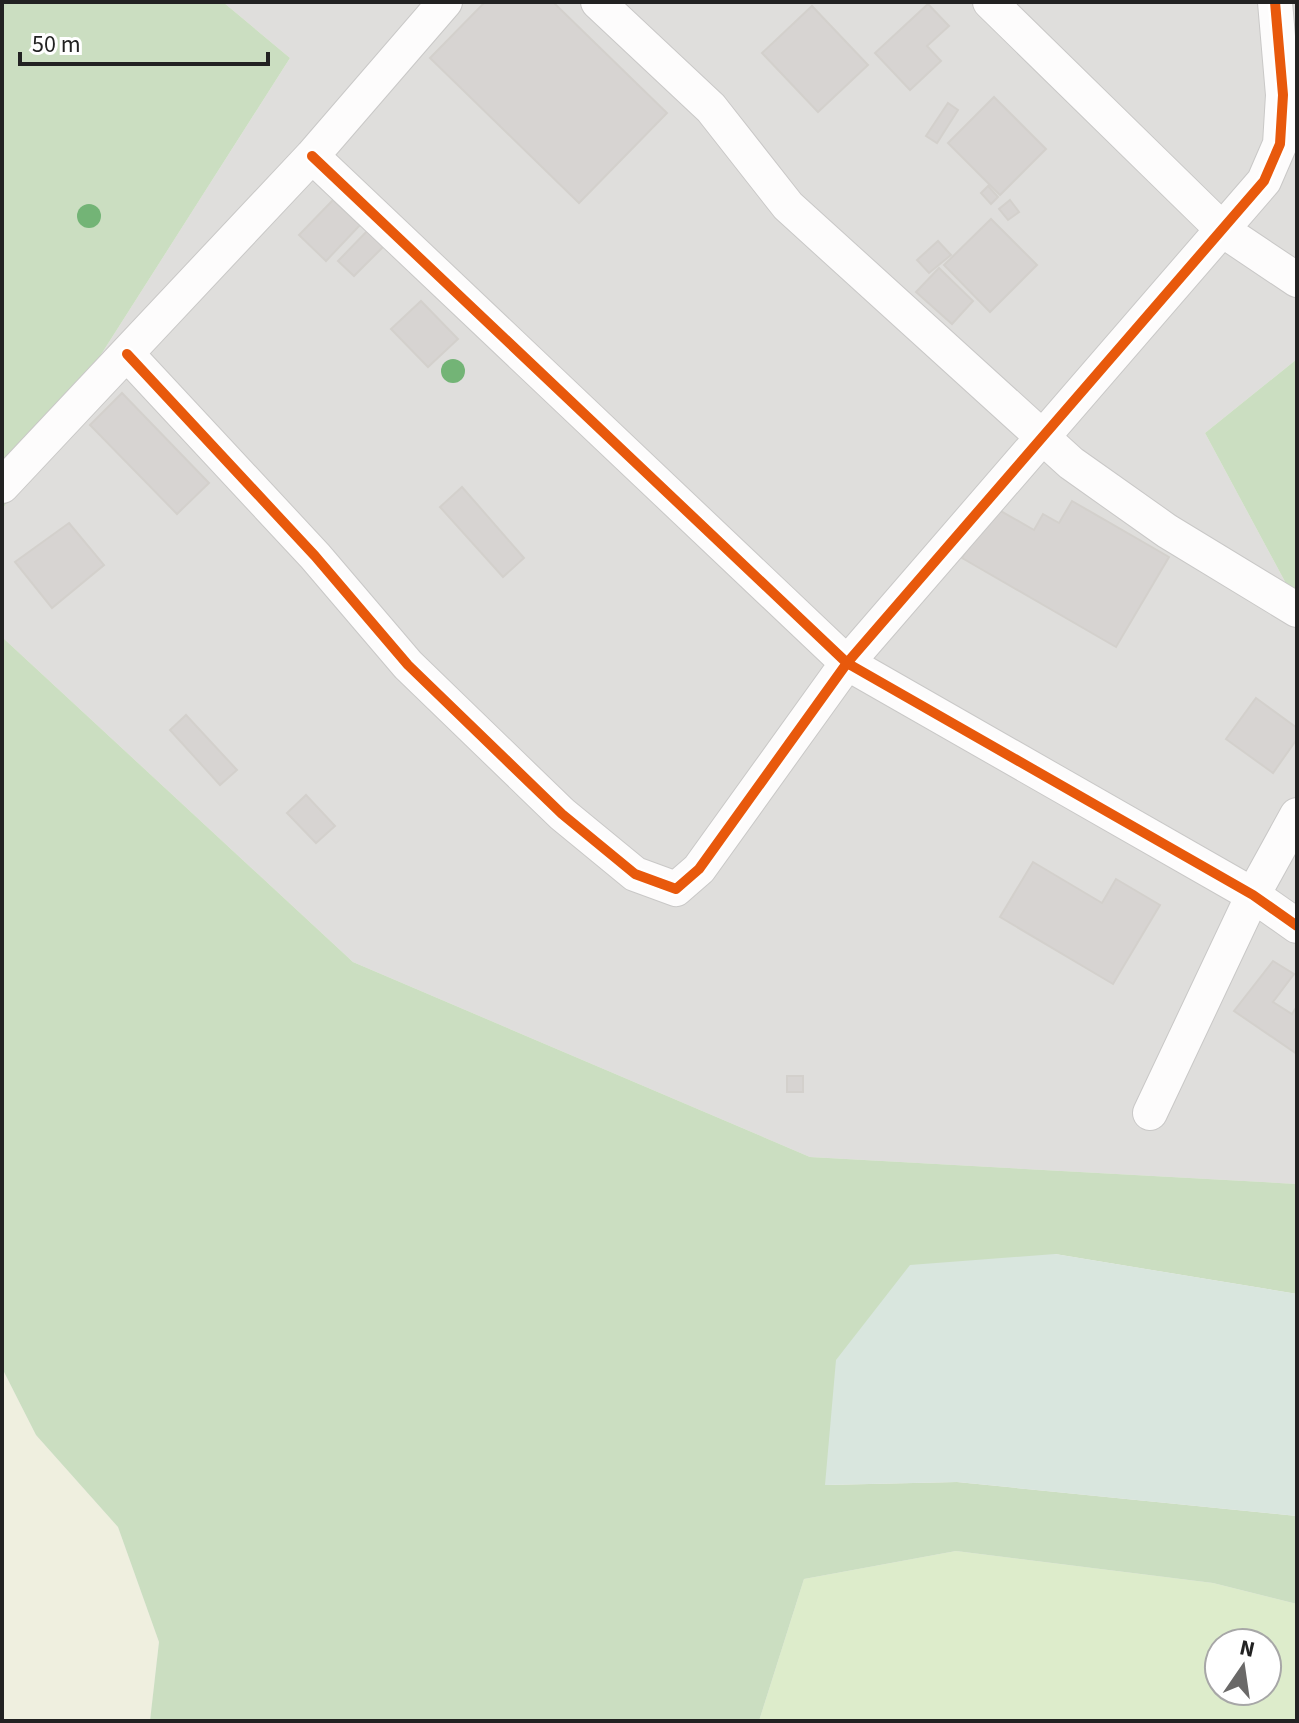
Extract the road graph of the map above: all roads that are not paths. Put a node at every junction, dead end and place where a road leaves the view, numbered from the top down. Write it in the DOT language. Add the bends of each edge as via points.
graph roads {
  1 [pos="445,2"];
  2 [pos="598,2"];
  3 [pos="990,2"];
  4 [pos="1275,2"];
  5 [pos="1289,143"];
  6 [pos="312,156"];
  7 [pos="1224,231"];
  8 [pos="1297,280"];
  9 [pos="127,354"];
  10 [pos="1043,436"];
  11 [pos="2,486"];
  12 [pos="1297,610"];
  13 [pos="847,663"];
  14 [pos="1297,815"];
  15 [pos="1253,895"];
  16 [pos="1297,926"];
  17 [pos="1150,1113"];
  1 -- 6 [label="street"];
  2 -- 10 [label="street" via="711,108 788,206"];
  3 -- 7 [label="street"];
  4 -- 5 [label="street"];
  5 -- 7 [label="street"];
  6 -- 9 [label="street"];
  6 -- 13 [label="street"];
  7 -- 8 [label="street"];
  7 -- 10 [label="street"];
  9 -- 11 [label="street"];
  9 -- 13 [label="street" via="315,556 408,665 562,814 635,874 676,889 699,869"];
  10 -- 12 [label="street" via="1071,463 1167,531"];
  10 -- 13 [label="street"];
  13 -- 15 [label="street"];
  14 -- 15 [label="street"];
  15 -- 16 [label="street"];
  15 -- 17 [label="street"];
}
